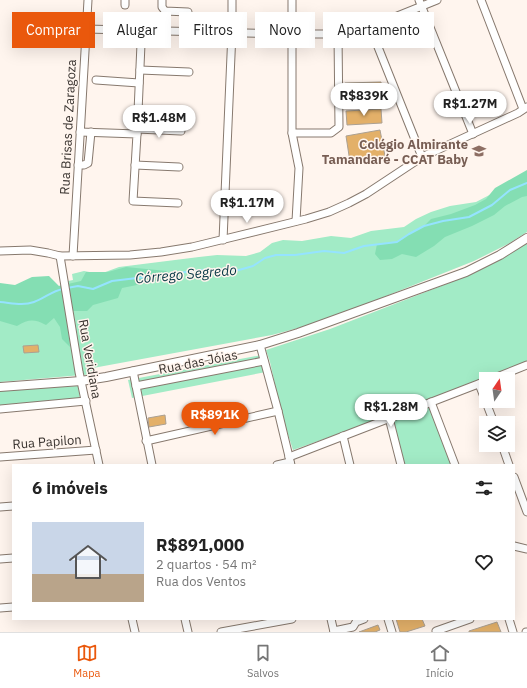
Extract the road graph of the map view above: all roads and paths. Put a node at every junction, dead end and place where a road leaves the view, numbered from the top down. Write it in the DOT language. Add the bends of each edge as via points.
graph roads {
  1 [pos="88,0"];
  2 [pos="162,0"];
  3 [pos="232,0"];
  4 [pos="292,0"];
  5 [pos="437,0"];
  6 [pos="481,0"];
  7 [pos="420,3"];
  8 [pos="87,12"];
  9 [pos="188,12"];
  10 [pos="232,12"];
  11 [pos="292,12"];
  12 [pos="401,12"];
  13 [pos="95,29"];
  14 [pos="179,31"];
  15 [pos="85,48"];
  16 [pos="142,48"];
  17 [pos="231,48"];
  18 [pos="291,48"];
  19 [pos="338,48"];
  20 [pos="378,48"];
  21 [pos="140,70"];
  22 [pos="189,72"];
  23 [pos="96,80"];
  24 [pos="139,83"];
  25 [pos="525,108"];
  26 [pos="182,131"];
  27 [pos="80,132"];
  28 [pos="91,132"];
  29 [pos="137,132"];
  30 [pos="292,133"];
  31 [pos="473,134"];
  32 [pos="422,157"];
  33 [pos="78,165"];
  34 [pos="135,165"];
  35 [pos="179,167"];
  36 [pos="178,203"];
  37 [pos="296,221"];
  38 [pos="527,238"];
  39 [pos="223,240"];
  40 [pos="0,251"];
  41 [pos="60,256"];
  42 [pos="73,256"];
  43 [pos="260,345"];
  44 [pos="264,361"];
  45 [pos="526,367"];
  46 [pos="133,371"];
  47 [pos="512,372"];
  48 [pos="81,381"];
  49 [pos="479,384"];
  50 [pos="136,386"];
  51 [pos="0,387"];
  52 [pos="86,401"];
  53 [pos="431,402"];
  54 [pos="0,409"];
  55 [pos="278,411"];
  56 [pos="389,418"];
  57 [pos="343,436"];
  58 [pos="146,441"];
  59 [pos="96,450"];
  60 [pos="505,452"];
  61 [pos="0,458"];
  62 [pos="290,461"];
  63 [pos="99,464"];
  64 [pos="152,464"];
  65 [pos="280,464"];
  66 [pos="350,464"];
  67 [pos="401,464"];
  68 [pos="455,464"];
  69 [pos="510,464"];
  70 [pos="515,480"];
  71 [pos="12,506"];
  72 [pos="0,507"];
  73 [pos="527,512"];
  74 [pos="515,546"];
  75 [pos="527,549"];
  76 [pos="12,558"];
  77 [pos="0,559"];
  78 [pos="12,607"];
  79 [pos="0,608"];
  80 [pos="132,620"];
  81 [pos="185,620"];
  82 [pos="287,620"];
  83 [pos="331,620"];
  84 [pos="361,620"];
  85 [pos="388,620"];
  86 [pos="467,620"];
  87 [pos="508,620"];
  88 [pos="354,629"];
  89 [pos="345,630"];
  90 [pos="436,631"];
  91 [pos="135,632"];
  92 [pos="188,632"];
  93 [pos="221,632"];
  94 [pos="334,632"];
  95 [pos="392,632"];
  96 [pos="513,632"];
  1 -- 8 [label="street, Rua Brisas de Zaragoza"];
  2 -- 9 [label="street" via="165,11"];
  3 -- 10 [label="street"];
  4 -- 11 [label="street"];
  5 -- 7 [label="street"];
  6 -- 25 [label="street"];
  7 -- 12 [label="street"];
  7 -- 31 [label="street"];
  13 -- 14 [label="street"];
  15 -- 27 [label="street, Rua Brisas de Zaragoza"];
  16 -- 21 [label="street"];
  17 -- 39 [label="street"];
  18 -- 30 [label="street"];
  19 -- 30 [label="street" via="339,127 331,133"];
  20 -- 32 [label="street"];
  21 -- 22 [label="street"];
  21 -- 24 [label="street"];
  23 -- 24 [label="street"];
  24 -- 29 [label="street"];
  25 -- 31 [label="street"];
  26 -- 29 [label="street"];
  27 -- 28 [label="street"];
  27 -- 33 [label="street, Rua Brisas de Zaragoza"];
  28 -- 29 [label="street"];
  28 -- 33 [label="street" via="88,163"];
  29 -- 34 [label="street"];
  30 -- 37 [label="street" via="299,168"];
  31 -- 32 [label="street"];
  32 -- 37 [label="street" via="350,203"];
  33 -- 42 [label="street, Rua Brisas de Zaragoza"];
  34 -- 35 [label="street"];
  34 -- 36 [label="street" via="133,200"];
  37 -- 39 [label="street"];
  38 -- 43 [label="main road" via="466,272 298,334"];
  39 -- 42 [label="street" via="161,252"];
  40 -- 41 [label="street" via="30,250"];
  41 -- 42 [label="street"];
  41 -- 48 [label="street, Rua Veridiana"];
  43 -- 44 [label="street"];
  43 -- 46 [label="main road"];
  44 -- 50 [label="street, Rua das Jóias"];
  44 -- 55 [label="street"];
  45 -- 47 [label="street"];
  46 -- 48 [label="main road"];
  46 -- 50 [label="street"];
  48 -- 51 [label="main road"];
  48 -- 52 [label="street, Rua Veridiana"];
  49 -- 53 [label="street"];
  50 -- 58 [label="street"];
  52 -- 54 [label="street"];
  52 -- 59 [label="street, Rua Veridiana"];
  53 -- 56 [label="street"];
  53 -- 68 [label="street"];
  55 -- 58 [label="street"];
  55 -- 62 [label="street"];
  56 -- 57 [label="street"];
  56 -- 67 [label="street"];
  57 -- 62 [label="street"];
  57 -- 66 [label="street"];
  58 -- 64 [label="street"];
  59 -- 61 [label="street, Rua Papilon"];
  59 -- 63 [label="street, Rua Veridiana"];
  60 -- 69 [label="street"];
  62 -- 65 [label="street"];
  70 -- 73 [label="street"];
  71 -- 72 [label="street"];
  74 -- 75 [label="street"];
  76 -- 77 [label="street"];
  78 -- 79 [label="street"];
  80 -- 91 [label="street"];
  81 -- 92 [label="street"];
  82 -- 93 [label="street"];
  83 -- 94 [label="street"];
  84 -- 88 [label="street" via="356,622"];
  85 -- 95 [label="street"];
  86 -- 90 [label="street"];
  87 -- 96 [label="street"];
  88 -- 89 [label="street"];
  89 -- 94 [label="street"];
}
